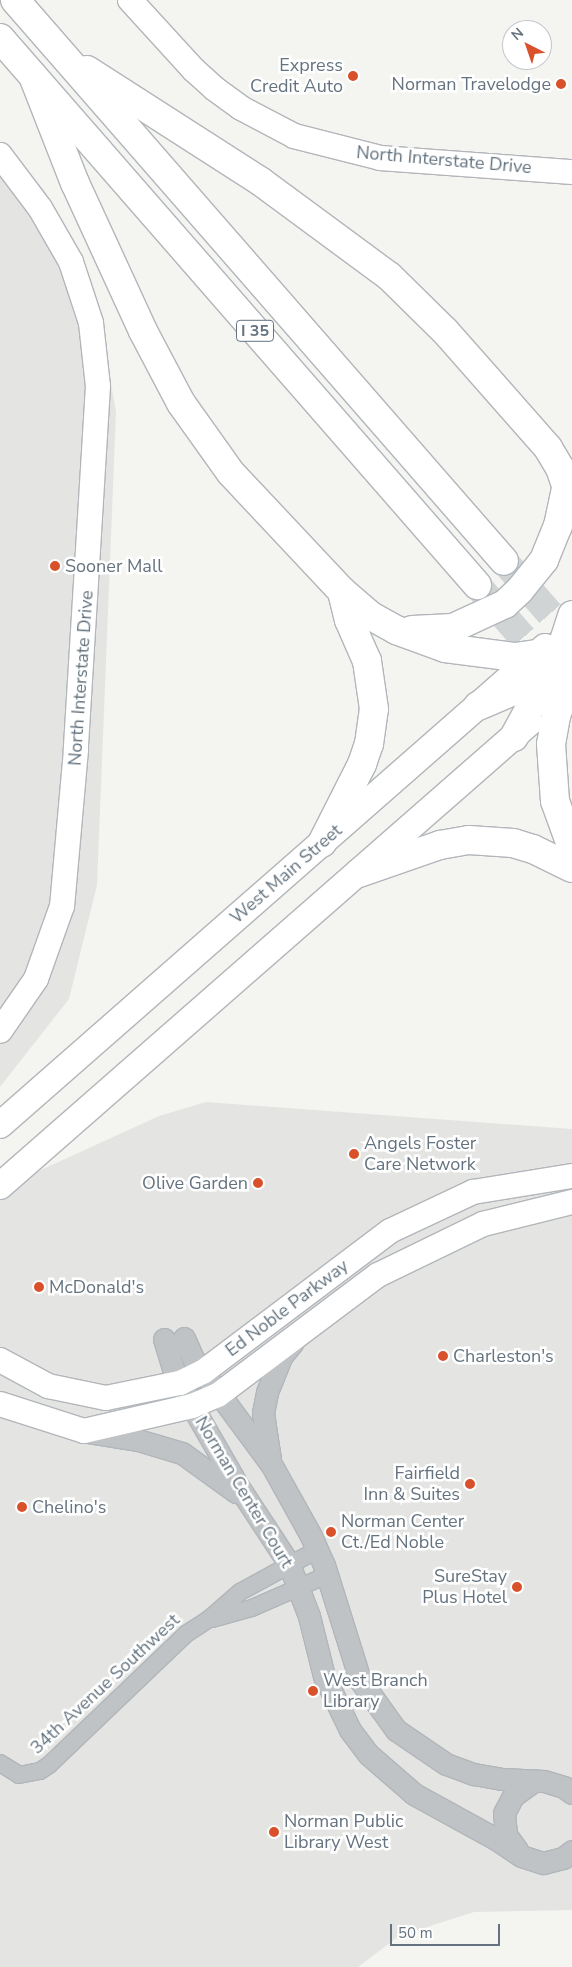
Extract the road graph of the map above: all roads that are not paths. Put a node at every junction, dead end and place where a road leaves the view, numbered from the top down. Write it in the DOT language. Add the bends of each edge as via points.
graph roads {
  1 [pos="15,0"];
  2 [pos="130,0"];
  3 [pos="0,38"];
  4 [pos="60,52"];
  5 [pos="33,76"];
  6 [pos="2,161"];
  7 [pos="572,172"];
  8 [pos="532,429"];
  9 [pos="572,457"];
  10 [pos="569,493"];
  11 [pos="504,561"];
  12 [pos="477,585"];
  13 [pos="342,591"];
  14 [pos="396,630"];
  15 [pos="564,656"];
  16 [pos="478,706"];
  17 [pos="514,737"];
  18 [pos="322,843"];
  19 [pos="572,848"];
  20 [pos="572,868"];
  21 [pos="359,873"];
  22 [pos="0,1031"];
  23 [pos="0,1125"];
  24 [pos="572,1176"];
  25 [pos="0,1186"];
  26 [pos="572,1202"];
  27 [pos="304,1329"];
  28 [pos="0,1360"];
  29 [pos="203,1372"];
  30 [pos="180,1382"];
  31 [pos="218,1394"];
  32 [pos="0,1404"];
  33 [pos="192,1406"];
  34 [pos="84,1432"];
  35 [pos="271,1464"];
  36 [pos="255,1510"];
  37 [pos="317,1550"];
  38 [pos="289,1564"];
  39 [pos="327,1575"];
  40 [pos="298,1588"];
  41 [pos="210,1619"];
  42 [pos="0,1763"];
  43 [pos="534,1781"];
  44 [pos="572,1793"];
  45 [pos="572,1851"];
  46 [pos="521,1856"];
  1 -- 4 [label="highway, I 35"];
  2 -- 7 [label="main road, North Interstate Drive" via="175,51 215,88 241,108 294,136 380,158"];
  3 -- 5 [label="highway, I 35"];
  4 -- 8 [label="highway" via="260,181 388,276 445,332"];
  4 -- 11 [label="highway, I 35"];
  5 -- 12 [label="highway, I 35"];
  5 -- 13 [label="highway" via="75,183 143,331 181,403 231,473"];
  6 -- 22 [label="main road, North Interstate Drive" via="40,208 71,262 91,323 98,386 76,750 62,906 36,979"];
  8 -- 9 [label="highway"];
  8 -- 10 [label="highway" via="548,448"];
  10 -- 14 [label="highway" via="544,560 505,604 453,628"];
  13 -- 14 [label="highway" via="371,616"];
  13 -- 18 [label="highway" via="348,620 361,644 372,679 372,725 362,764"];
  14 -- 15 [label="highway" via="465,652 506,657"];
  15 -- 16 [label="highway"];
  15 -- 17 [label="highway"];
  15 -- 19 [label="highway" via="551,744 552,771 555,801"];
  16 -- 18 [label="main road, West Main Street"];
  17 -- 21 [label="main road"];
  18 -- 23 [label="main road, West Main Street"];
  20 -- 21 [label="highway" via="534,849 513,843 469,840 440,845"];
  21 -- 25 [label="main road"];
  24 -- 29 [label="main road, Ed Noble Parkway" via="473,1192 390,1231"];
  26 -- 27 [label="main road, Ed Noble Parkway" via="483,1224 378,1275"];
  27 -- 31 [label="main road, Ed Noble Parkway"];
  27 -- 35 [label="street" via="281,1358 267,1392 263,1413 265,1442"];
  28 -- 30 [label="main road, Ed Noble Parkway" via="48,1386 106,1398"];
  29 -- 30 [label="main road, Ed Noble Parkway"];
  29 -- 30 [label="street, Norman Center Court" via="174,1338"];
  29 -- 31 [label="street, Norman Center Court"];
  30 -- 33 [label="street, Norman Center Court"];
  31 -- 33 [label="main road, Ed Noble Parkway"];
  31 -- 35 [label="street, Norman Center Court"];
  32 -- 34 [label="main road"];
  33 -- 34 [label="main road, Ed Noble Parkway"];
  33 -- 36 [label="street, Norman Center Court"];
  34 -- 36 [label="street" via="138,1440 182,1453 225,1482"];
  35 -- 37 [label="street, Norman Center Court"];
  36 -- 38 [label="street, Norman Center Court"];
  37 -- 38 [label="street, 34th Avenue Southwest"];
  37 -- 39 [label="street, Norman Center Court"];
  38 -- 40 [label="street, Norman Center Court"];
  38 -- 41 [label="street, 34th Avenue Southwest" via="240,1592"];
  39 -- 40 [label="street, 34th Avenue Southwest"];
  39 -- 43 [label="street, Norman Center Court" via="360,1680 396,1730 446,1764 503,1780"];
  40 -- 41 [label="street, 34th Avenue Southwest" via="252,1608"];
  40 -- 46 [label="street, Norman Center Court" via="324,1676 350,1730 368,1754 414,1794"];
  41 -- 42 [label="street, 34th Avenue Southwest" via="186,1634 151,1665 49,1765 40,1771 19,1775"];
  43 -- 44 [label="street, Norman Center Court" via="556,1783"];
  43 -- 46 [label="street" via="513,1796 504,1813 506,1835"];
  45 -- 46 [label="street, Norman Center Court" via="563,1858 543,1863"];
}
